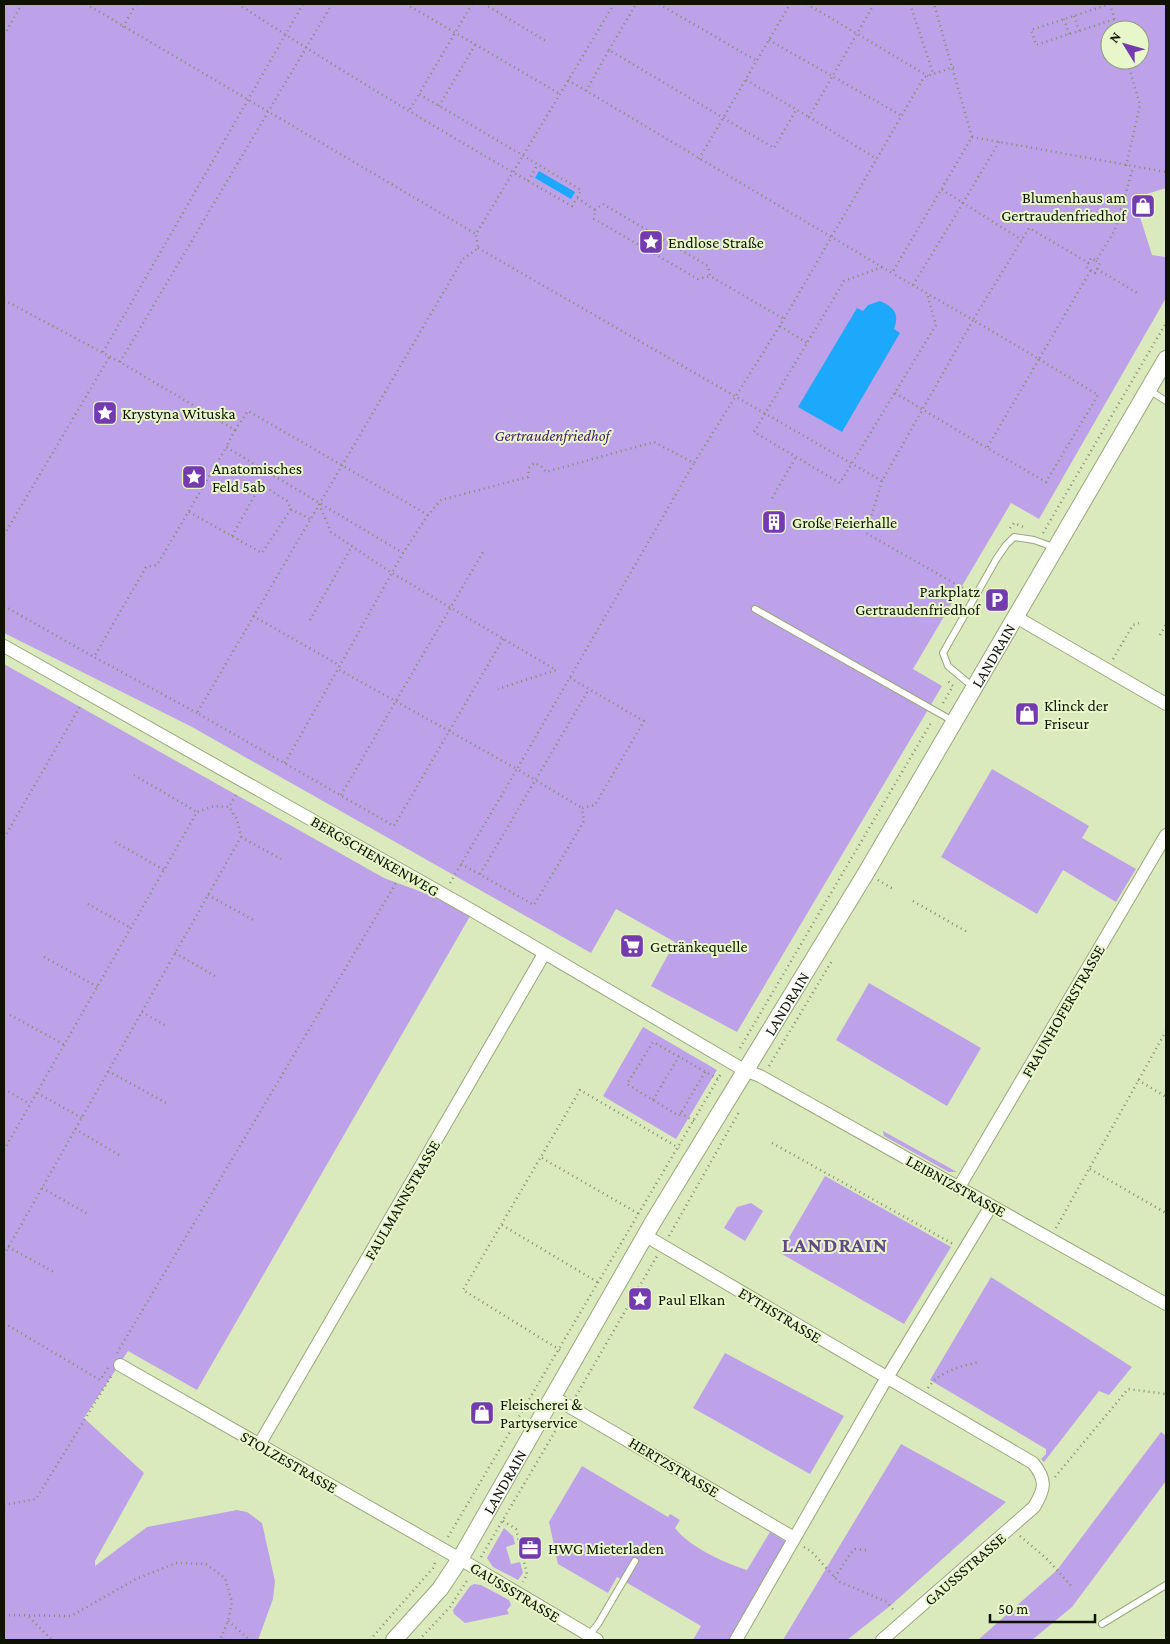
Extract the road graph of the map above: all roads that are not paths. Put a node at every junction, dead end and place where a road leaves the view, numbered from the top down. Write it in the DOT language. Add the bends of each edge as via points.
graph roads {
  1 [pos="1166,359"];
  2 [pos="1149,390"];
  3 [pos="1166,401"];
  4 [pos="1056,548"];
  5 [pos="755,609"];
  6 [pos="1016,617"];
  7 [pos="4,646"];
  8 [pos="974,687"];
  9 [pos="1166,704"];
  10 [pos="954,722"];
  11 [pos="1166,835"];
  12 [pos="544,954"];
  13 [pos="744,1070"];
  14 [pos="959,1187"];
  15 [pos="991,1206"];
  16 [pos="650,1229"];
  17 [pos="1166,1304"];
  18 [pos="114,1364"];
  19 [pos="888,1379"];
  20 [pos="553,1397"];
  21 [pos="259,1445"];
  22 [pos="1043,1492"];
  23 [pos="794,1539"];
  24 [pos="460,1559"];
  25 [pos="635,1561"];
  26 [pos="1166,1585"];
  27 [pos="1102,1624"];
  28 [pos="590,1639"];
  29 [pos="394,1640"];
  30 [pos="736,1640"];
  31 [pos="882,1640"];
  1 -- 2 [label="street, LANDRAIN"];
  2 -- 3 [label="lane"];
  2 -- 4 [label="street, LANDRAIN"];
  4 -- 6 [label="street, LANDRAIN"];
  4 -- 8 [label="lane" via="1014,537 1006,544 945,646 943,654 948,666"];
  5 -- 10 [label="lane"];
  6 -- 8 [label="street, LANDRAIN"];
  6 -- 9 [label="street"];
  7 -- 12 [label="street, BERGSCHENKENWEG"];
  8 -- 10 [label="street, LANDRAIN"];
  10 -- 13 [label="street, LANDRAIN" via="872,877"];
  11 -- 14 [label="street, FRAUNHOFERSTRASSE"];
  12 -- 13 [label="street, BERGSCHENKENWEG"];
  12 -- 21 [label="street, FAULMANNSTRASSE"];
  13 -- 14 [label="street, LEIBNIZSTRASSE"];
  13 -- 16 [label="street, LANDRAIN"];
  14 -- 15 [label="street, LEIBNIZSTRASSE"];
  15 -- 17 [label="street, LEIBNIZSTRASSE"];
  15 -- 19 [label="street"];
  16 -- 19 [label="street, EYTHSTRASSE" via="663,1246"];
  16 -- 20 [label="street, LANDRAIN"];
  18 -- 21 [label="street, STOLZESTRASSE"];
  19 -- 22 [label="street, EYTHSTRASSE" via="1033,1463 1042,1474"];
  19 -- 23 [label="street"];
  20 -- 23 [label="street, HERTZSTRASSE"];
  20 -- 24 [label="street, LANDRAIN"];
  21 -- 24 [label="street, STOLZESTRASSE"];
  22 -- 31 [label="street, GAUSSSTRASSE" via="1034,1507 1012,1528"];
  23 -- 30 [label="street"];
  24 -- 28 [label="street, GAUSSSTRASSE"];
  24 -- 29 [label="street, LANDRAIN" via="440,1589"];
  25 -- 28 [label="lane"];
  26 -- 27 [label="lane"];
}
